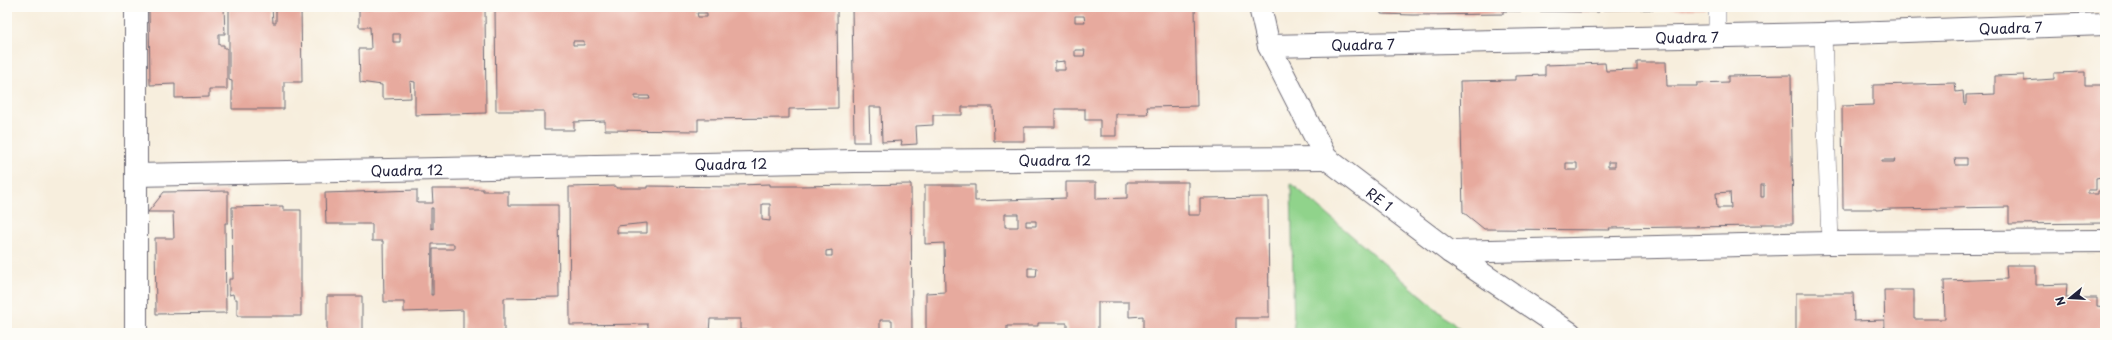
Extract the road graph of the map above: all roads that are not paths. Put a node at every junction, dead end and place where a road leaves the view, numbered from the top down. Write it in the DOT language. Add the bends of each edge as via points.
graph roads {
  1 [pos="136,7"];
  2 [pos="1260,7"];
  3 [pos="1717,7"];
  4 [pos="2100,18"];
  5 [pos="1823,34"];
  6 [pos="1717,35"];
  7 [pos="1269,46"];
  8 [pos="1326,158"];
  9 [pos="136,175"];
  10 [pos="2105,241"];
  11 [pos="1830,243"];
  12 [pos="1450,252"];
  13 [pos="136,333"];
  14 [pos="1570,333"];
  1 -- 9 [label="street"];
  2 -- 7 [label="street, RE 1"];
  3 -- 6 [label="lane"];
  4 -- 5 [label="street, Quadra 7"];
  5 -- 6 [label="street, Quadra 7"];
  5 -- 11 [label="lane"];
  6 -- 7 [label="street, Quadra 7"];
  7 -- 8 [label="street, RE 1"];
  8 -- 9 [label="street, Quadra 12" via="838,161"];
  8 -- 12 [label="street, RE 1"];
  9 -- 13 [label="street"];
  10 -- 11 [label="street"];
  11 -- 12 [label="street"];
  12 -- 14 [label="street, RE 1"];
}
